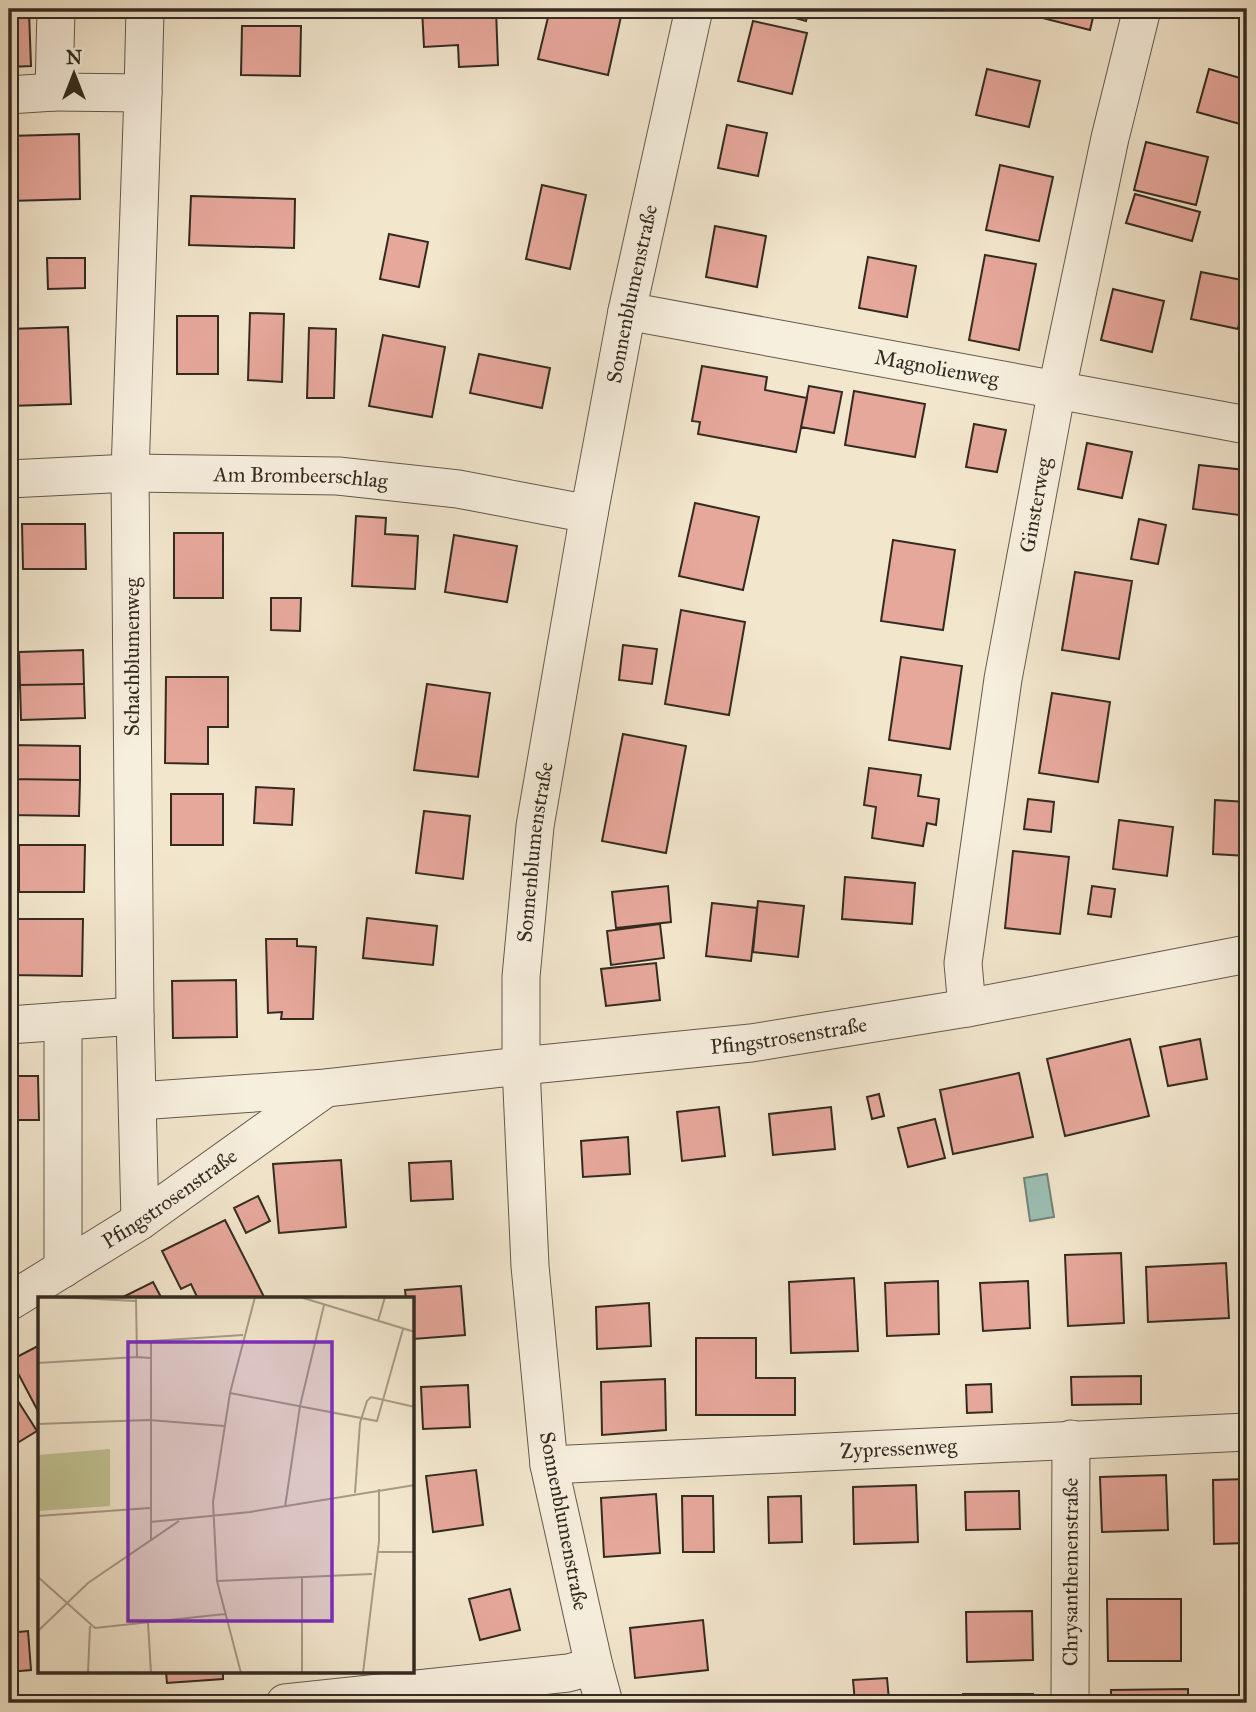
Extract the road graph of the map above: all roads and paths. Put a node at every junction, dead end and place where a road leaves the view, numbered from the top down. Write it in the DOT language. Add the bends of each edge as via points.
graph roads {
  1 [pos="55,9"];
  2 [pos="145,9"];
  3 [pos="694,9"];
  4 [pos="1142,9"];
  5 [pos="54,93"];
  6 [pos="144,93"];
  7 [pos="9,95"];
  8 [pos="628,311"];
  9 [pos="1056,389"];
  10 [pos="1247,425"];
  11 [pos="130,473"];
  12 [pos="9,479"];
  13 [pos="589,514"];
  14 [pos="1247,954"];
  15 [pos="967,1008"];
  16 [pos="135,1016"];
  17 [pos="63,1021"];
  18 [pos="9,1025"];
  19 [pos="521,1066"];
  20 [pos="326,1088"];
  21 [pos="138,1101"];
  22 [pos="140,1221"];
  23 [pos="63,1269"];
  24 [pos="9,1302"];
  25 [pos="1247,1432"];
  26 [pos="1071,1439"];
  27 [pos="549,1465"];
  28 [pos="594,1666"];
  29 [pos="285,1703"];
  30 [pos="604,1703"];
  31 [pos="1070,1703"];
  1 -- 5 [label="street"];
  2 -- 6 [label="street, Schachblumenweg"];
  3 -- 8 [label="street, Sonnenblumenstraße"];
  4 -- 9 [label="street, Ginsterweg"];
  5 -- 6 [label="street"];
  5 -- 7 [label="street"];
  6 -- 11 [label="street, Schachblumenweg"];
  8 -- 9 [label="street, Magnolienweg"];
  8 -- 13 [label="street, Sonnenblumenstraße"];
  9 -- 10 [label="street, Magnolienweg"];
  9 -- 15 [label="street, Ginsterweg" via="1003,679 963,963"];
  11 -- 12 [label="street, Am Brombeerschlag"];
  11 -- 13 [label="street, Am Brombeerschlag" via="338,476 458,489"];
  11 -- 16 [label="street, Schachblumenweg"];
  13 -- 19 [label="street, Sonnenblumenstraße" via="535,826 521,977"];
  14 -- 15 [label="street, Pfingstrosenstraße"];
  15 -- 19 [label="street, Pfingstrosenstraße" via="751,1043"];
  16 -- 17 [label="street"];
  16 -- 21 [label="street, Schachblumenweg"];
  17 -- 18 [label="street"];
  17 -- 23 [label="street"];
  19 -- 20 [label="street, Pfingstrosenstraße"];
  19 -- 27 [label="street, Sonnenblumenstraße" via="530,1266"];
  20 -- 21 [label="street, Pfingstrosenstraße"];
  20 -- 22 [label="street, Pfingstrosenstraße"];
  21 -- 22 [label="street, Schachblumenweg"];
  22 -- 23 [label="street, Pfingstrosenstraße"];
  23 -- 24 [label="street, Pfingstrosenstraße"];
  25 -- 26 [label="street, Zypressenweg"];
  26 -- 27 [label="street, Zypressenweg"];
  26 -- 31 [label="street, Chrysanthemenstraße"];
  27 -- 28 [label="street, Sonnenblumenstraße"];
  28 -- 29 [label="street" via="568,1673"];
  28 -- 30 [label="street, Sonnenblumenstraße"];
}
